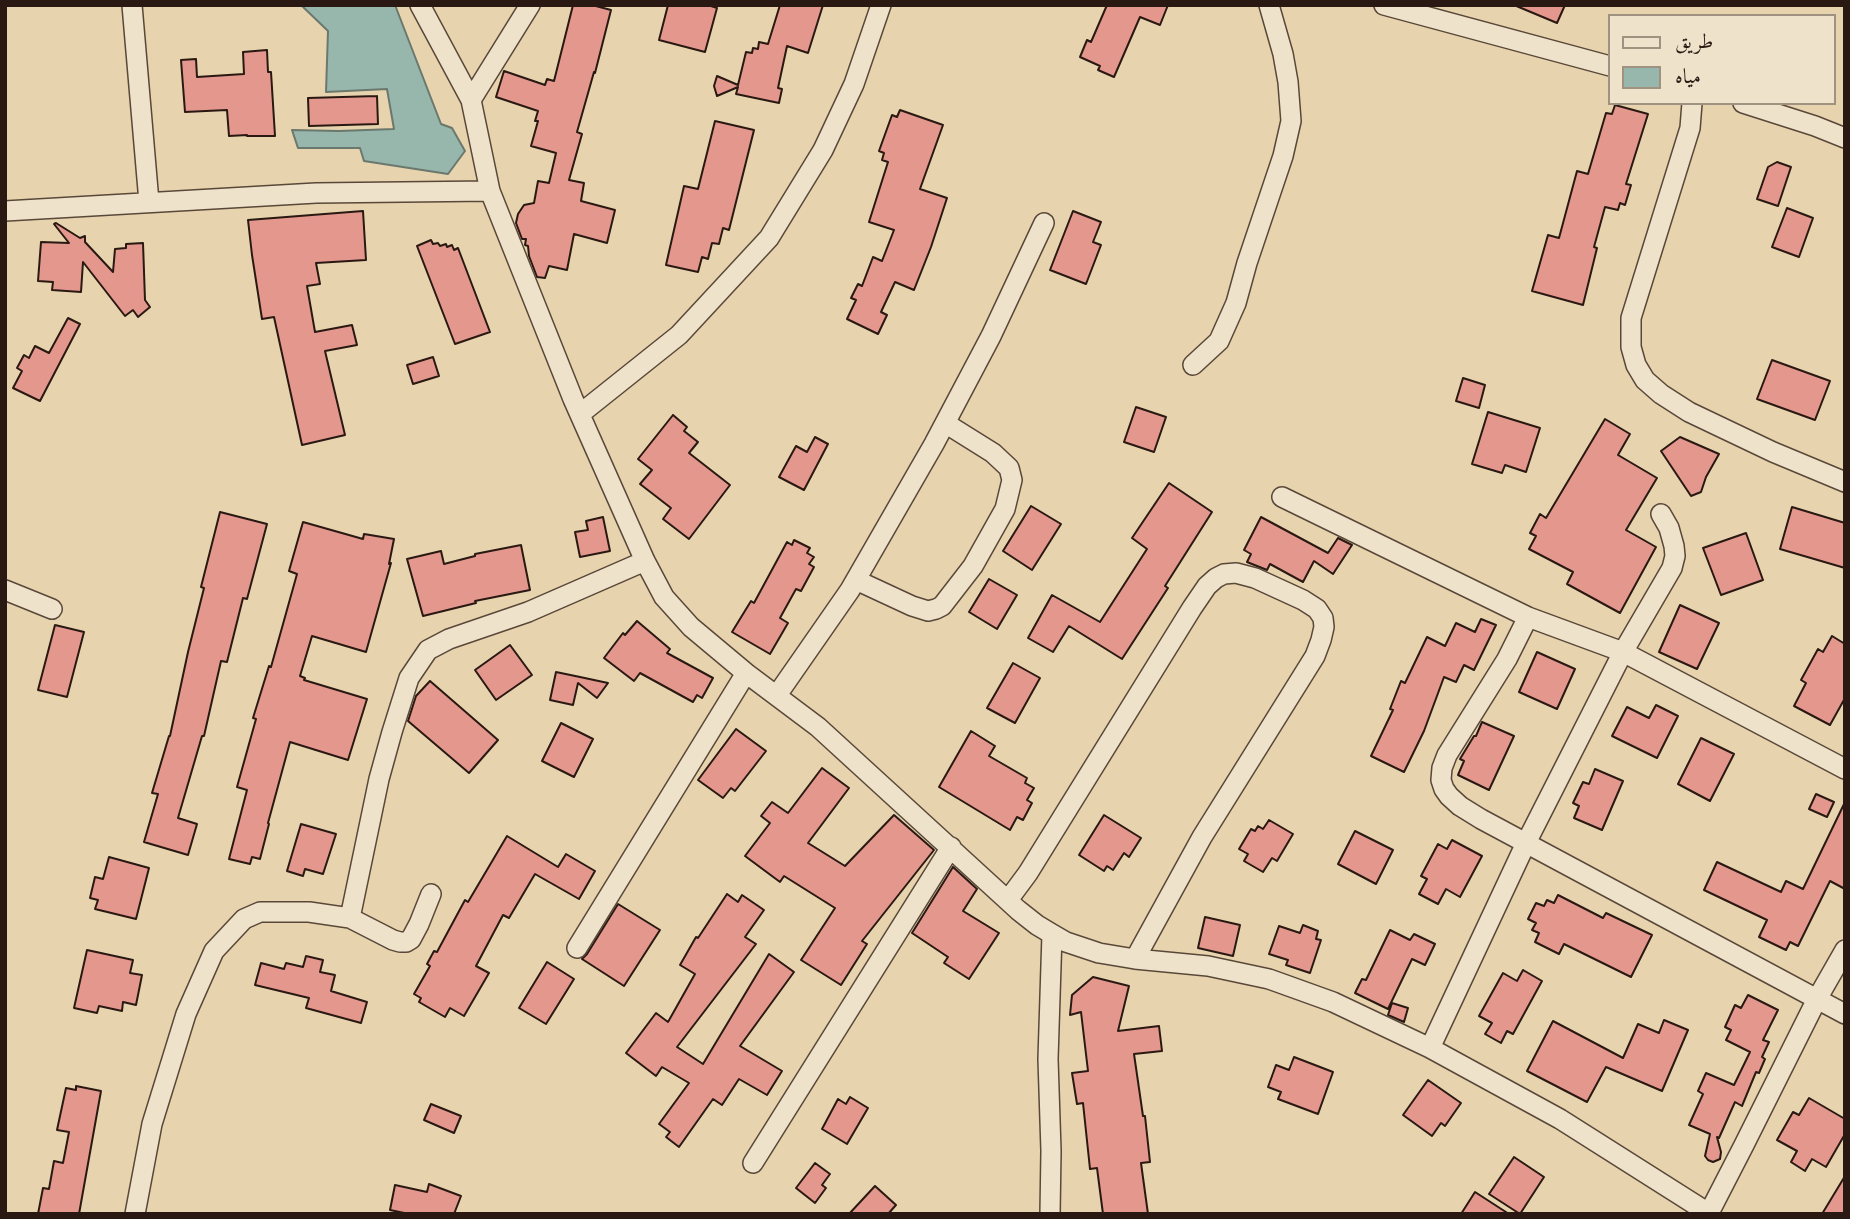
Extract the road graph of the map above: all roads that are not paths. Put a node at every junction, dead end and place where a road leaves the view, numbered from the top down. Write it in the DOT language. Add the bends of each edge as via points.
graph roads {
  1 [pos="132,5"];
  2 [pos="420,5"];
  3 [pos="530,5"];
  4 [pos="881,5"];
  5 [pos="1269,5"];
  6 [pos="1391,6"];
  7 [pos="1608,65"];
  8 [pos="471,100"];
  9 [pos="1692,105"];
  10 [pos="1749,105"];
  11 [pos="1845,138"];
  12 [pos="490,191"];
  13 [pos="149,202"];
  14 [pos="5,211"];
  15 [pos="1044,223"];
  16 [pos="1193,365"];
  17 [pos="580,414"];
  18 [pos="945,423"];
  19 [pos="1845,482"];
  20 [pos="1282,497"];
  21 [pos="1661,514"];
  22 [pos="645,561"];
  23 [pos="856,580"];
  24 [pos="5,590"];
  25 [pos="52,609"];
  26 [pos="1528,617"];
  27 [pos="1623,652"];
  28 [pos="746,673"];
  29 [pos="777,695"];
  30 [pos="1845,769"];
  31 [pos="1526,843"];
  32 [pos="951,847"];
  33 [pos="431,894"];
  34 [pos="1008,900"];
  35 [pos="349,918"];
  36 [pos="1052,934"];
  37 [pos="577,948"];
  38 [pos="1845,950"];
  39 [pos="1135,959"];
  40 [pos="1817,999"];
  41 [pos="1845,1014"];
  42 [pos="1430,1048"];
  43 [pos="753,1163"];
  44 [pos="1709,1213"];
  45 [pos="135,1214"];
  46 [pos="1050,1214"];
  1 -- 13 [label="street"];
  2 -- 8 [label="street"];
  3 -- 8 [label="street"];
  4 -- 17 [label="street" via="854,84 823,150 769,238 679,335"];
  5 -- 16 [label="street" via="1288,82 1290,121 1283,156 1236,303 1219,341"];
  6 -- 7 [label="street"];
  8 -- 12 [label="street"];
  9 -- 19 [label="street" via="1690,128 1631,318 1636,365 1645,380 1689,412"];
  10 -- 11 [label="street"];
  12 -- 13 [label="street" via="316,193"];
  12 -- 17 [label="street"];
  13 -- 14 [label="street"];
  15 -- 18 [label="street"];
  17 -- 22 [label="street"];
  18 -- 23 [label="street"];
  18 -- 23 [label="street" via="993,453 1009,468 1012,480 1005,509 973,566 942,606 928,611"];
  20 -- 26 [label="street"];
  21 -- 27 [label="street" via="1672,536 1674,563"];
  22 -- 28 [label="street" via="664,597 691,627"];
  22 -- 35 [label="street" via="428,650 409,678 392,732"];
  23 -- 29 [label="street"];
  24 -- 25 [label="street"];
  26 -- 27 [label="street"];
  26 -- 31 [label="street" via="1447,755 1441,780 1461,806"];
  27 -- 30 [label="street"];
  27 -- 31 [label="street"];
  28 -- 29 [label="street"];
  28 -- 37 [label="street"];
  29 -- 32 [label="street"];
  31 -- 40 [label="street"];
  31 -- 42 [label="street"];
  32 -- 34 [label="street"];
  32 -- 43 [label="street"];
  33 -- 35 [label="street" via="407,942 393,940"];
  34 -- 36 [label="street"];
  34 -- 39 [label="street" via="1208,586 1224,574 1255,578 1317,609 1323,618 1321,640 1202,837"];
  35 -- 45 [label="street" via="260,912 244,919 214,951 186,1014 152,1124"];
  36 -- 39 [label="street" via="1099,953"];
  36 -- 46 [label="street"];
  38 -- 40 [label="street"];
  39 -- 42 [label="street" via="1208,966 1269,979 1333,1002"];
  40 -- 41 [label="street"];
  40 -- 44 [label="street"];
  42 -- 44 [label="street" via="1560,1119"];
}
